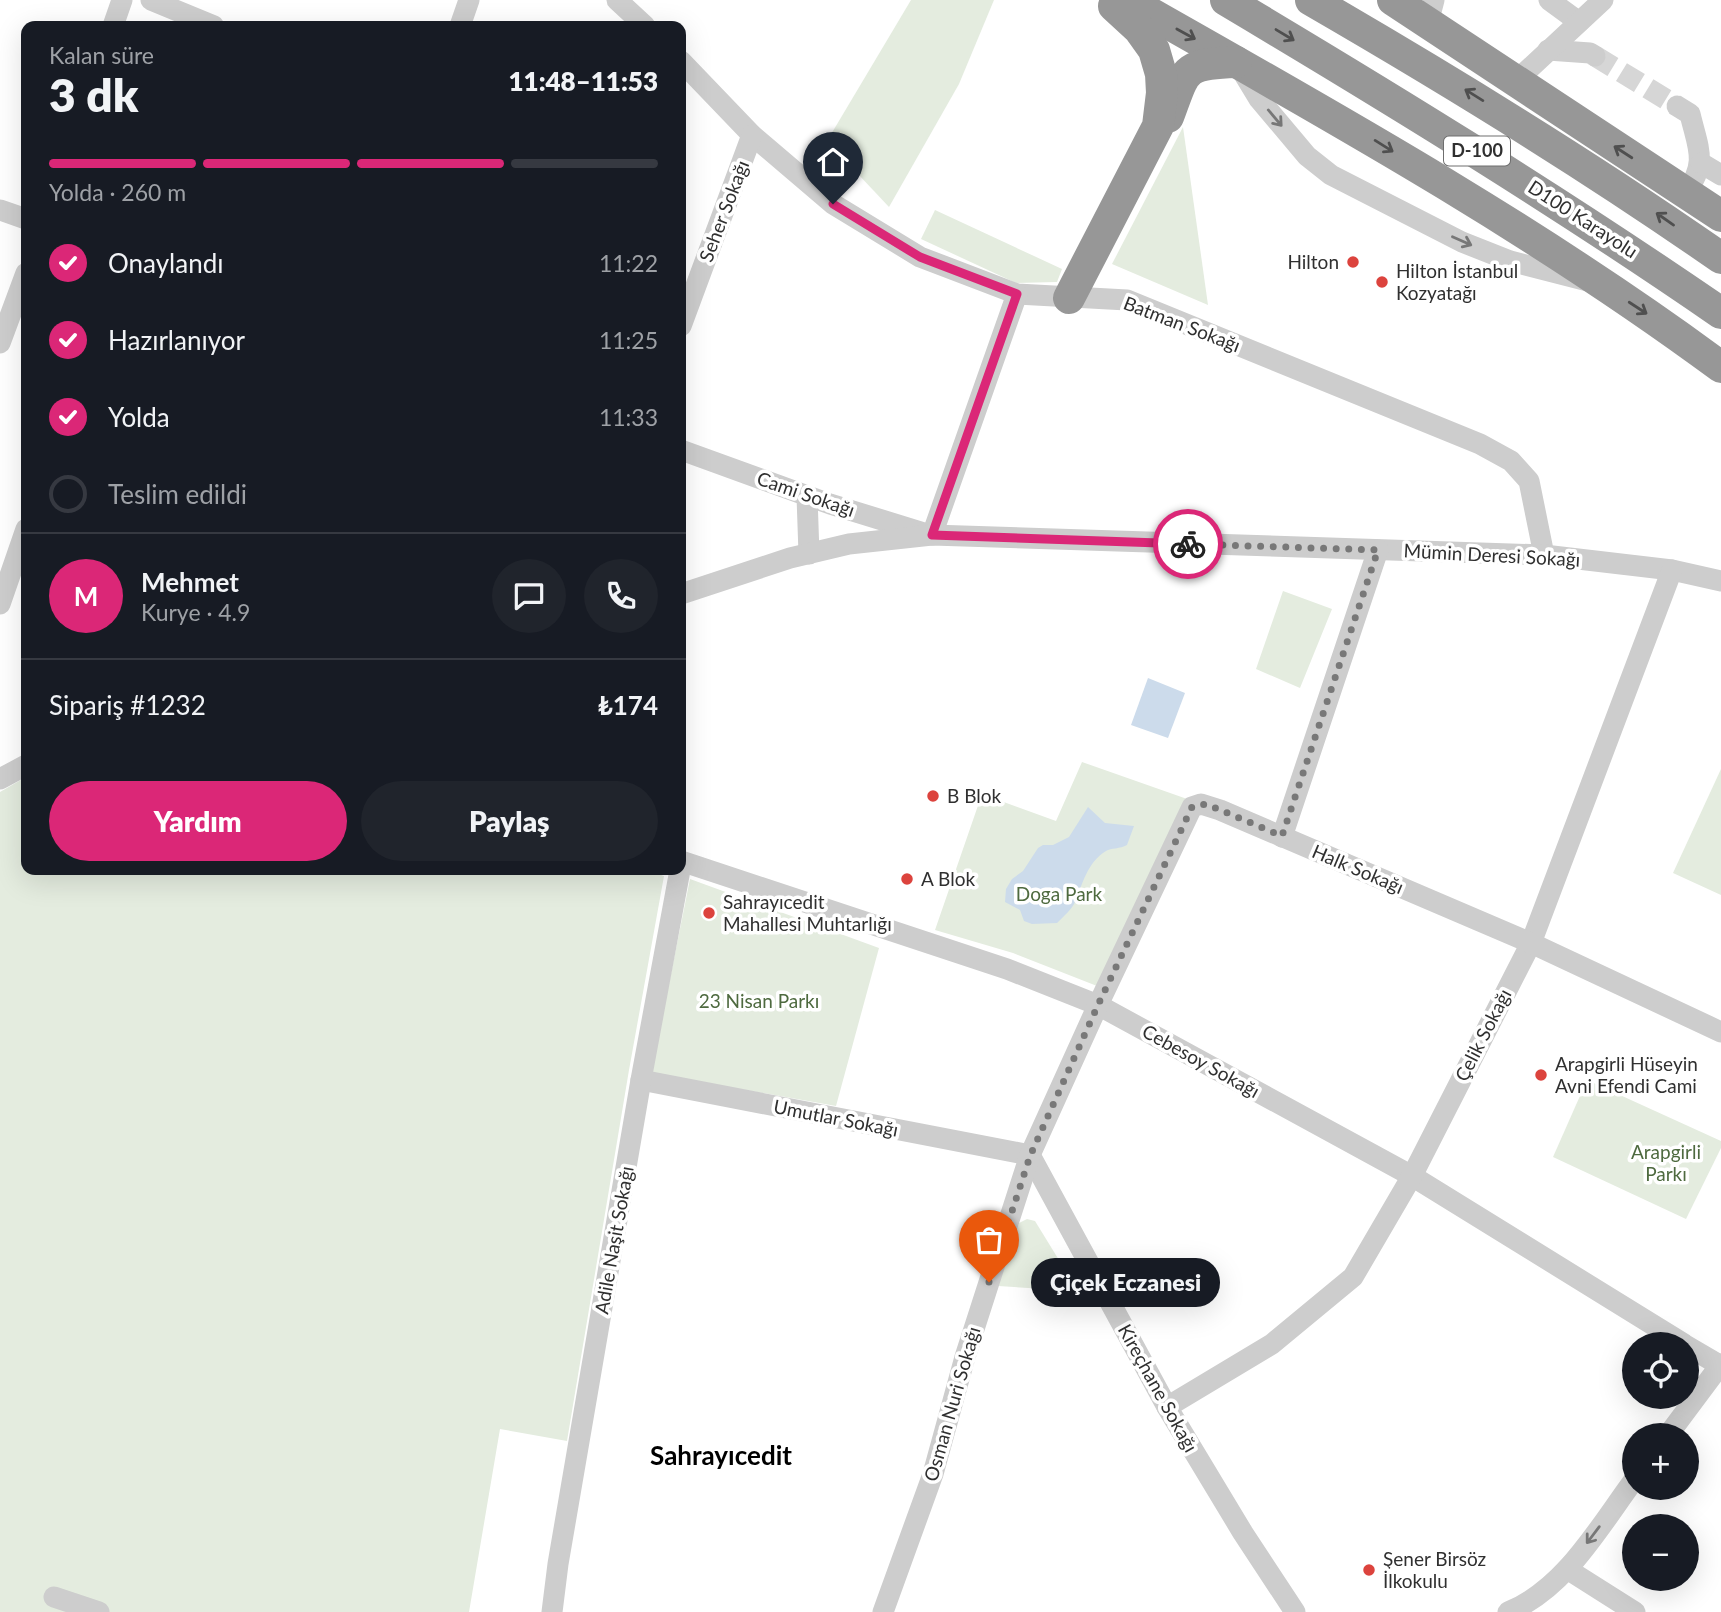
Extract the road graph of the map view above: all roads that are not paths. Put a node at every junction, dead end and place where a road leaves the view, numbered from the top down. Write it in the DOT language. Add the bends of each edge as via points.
graph roads {
  1 [pos="122,0"];
  2 [pos="152,0"];
  3 [pos="469,0"];
  4 [pos="617,0"];
  5 [pos="1108,0"];
  6 [pos="1127,0"];
  7 [pos="1226,0"];
  8 [pos="1311,0"];
  9 [pos="1393,0"];
  10 [pos="1549,0"];
  11 [pos="1603,0"];
  12 [pos="1431,11"];
  13 [pos="115,21"];
  14 [pos="202,21"];
  15 [pos="462,21"];
  16 [pos="640,21"];
  17 [pos="1579,22"];
  18 [pos="1548,50"];
  19 [pos="1595,56"];
  20 [pos="1236,62"];
  21 [pos="686,66"];
  22 [pos="1517,80"];
  23 [pos="1676,106"];
  24 [pos="752,135"];
  25 [pos="1155,143"];
  26 [pos="1702,163"];
  27 [pos="1721,176"];
  28 [pos="1686,193"];
  29 [pos="0,210"];
  30 [pos="1721,216"];
  31 [pos="21,217"];
  32 [pos="1721,258"];
  33 [pos="1602,284"];
  34 [pos="21,286"];
  35 [pos="1017,294"];
  36 [pos="1076,298"];
  37 [pos="686,313"];
  38 [pos="1721,313"];
  39 [pos="0,343"];
  40 [pos="1721,367"];
  41 [pos="686,452"];
  42 [pos="807,496"];
  43 [pos="861,513"];
  44 [pos="932,535"];
  45 [pos="21,543"];
  46 [pos="861,543"];
  47 [pos="1378,550"];
  48 [pos="809,554"];
  49 [pos="1544,555"];
  50 [pos="1672,570"];
  51 [pos="1721,581"];
  52 [pos="686,592"];
  53 [pos="0,604"];
  54 [pos="21,768"];
  55 [pos="0,779"];
  56 [pos="1282,836"];
  57 [pos="686,866"];
  58 [pos="679,875"];
  59 [pos="1531,943"];
  60 [pos="1098,1005"];
  61 [pos="1721,1032"];
  62 [pos="641,1080"];
  63 [pos="1030,1156"];
  64 [pos="1412,1176"];
  65 [pos="1664,1332"];
  66 [pos="1699,1353"];
  67 [pos="1721,1366"];
  68 [pos="1167,1407"];
  69 [pos="1677,1423"];
  70 [pos="1622,1496"];
  71 [pos="1567,1569"];
  72 [pos="54,1597"];
  73 [pos="99,1612"];
  74 [pos="552,1612"];
  75 [pos="883,1612"];
  76 [pos="1295,1612"];
  77 [pos="1508,1612"];
  78 [pos="1635,1612"];
  1 -- 13 [label="street"];
  2 -- 14 [label="street"];
  3 -- 15 [label="street"];
  4 -- 16 [label="street"];
  5 -- 25 [label="highway" via="1154,50 1162,93"];
  6 -- 20 [label="highway, one-way"];
  7 -- 38 [label="highway, D100 Karayolu / D-100, one-way" via="1501,166"];
  32 -- 8 [label="highway, D-100, one-way" via="1620,187"];
  9 -- 12 [label="highway"];
  10 -- 17 [label="street"];
  11 -- 17 [label="street"];
  12 -- 22 [label="highway"];
  17 -- 18 [label="street"];
  18 -- 19 [label="street"];
  18 -- 22 [label="street"];
  20 -- 25 [label="highway" via="1204,63 1184,76"];
  20 -- 33 [label="highway, one-way" via="1380,143"];
  20 -- 33 [label="street, one-way" via="1259,99 1307,156 1331,175 1462,242 1510,261"];
  21 -- 24 [label="street, Batman Sokağı"];
  28 -- 22 [label="highway, one-way"];
  23 -- 26 [label="street" via="1690,114"];
  24 -- 35 [label="street, Batman Sokağı" via="833,204 920,257"];
  24 -- 37 [label="street, Seher Sokağı"];
  25 -- 36 [label="highway"];
  26 -- 27 [label="street"];
  26 -- 28 [label="street"];
  28 -- 30 [label="highway"];
  29 -- 31 [label="street"];
  33 -- 40 [label="highway, one-way"];
  34 -- 39 [label="street"];
  35 -- 36 [label="street, Batman Sokağı"];
  35 -- 44 [label="street"];
  36 -- 49 [label="street, Batman Sokağı" via="1127,300 1480,444 1511,461 1528,481"];
  41 -- 42 [label="street, Cami Sokağı"];
  42 -- 43 [label="street, Cami Sokağı"];
  42 -- 48 [label="street"];
  43 -- 44 [label="street, Cami Sokağı"];
  43 -- 46 [label="street"];
  44 -- 46 [label="street, Mümin Deresi Sokağı"];
  44 -- 47 [label="street, Mümin Deresi Sokağı"];
  45 -- 53 [label="street"];
  46 -- 48 [label="street, Mümin Deresi Sokağı"];
  47 -- 49 [label="street, Mümin Deresi Sokağı"];
  47 -- 56 [label="street"];
  48 -- 52 [label="street, Mümin Deresi Sokağı"];
  49 -- 50 [label="street, Mümin Deresi Sokağı"];
  50 -- 51 [label="street, Mümin Deresi Sokağı"];
  50 -- 59 [label="street, Çelik Sokağı"];
  54 -- 55 [label="street"];
  56 -- 59 [label="street, Halk Sokağı"];
  56 -- 60 [label="street, Halk Sokağı" via="1206,804 1192,807"];
  57 -- 60 [label="street, Cebesoy Sokağı" via="1007,969"];
  58 -- 62 [label="street, Adile Naşit Sokağı"];
  59 -- 61 [label="street, Halk Sokağı"];
  59 -- 64 [label="street, Çelik Sokağı"];
  60 -- 63 [label="street"];
  60 -- 64 [label="street, Cebesoy Sokağı"];
  62 -- 63 [label="street, Umutlar Sokağı"];
  62 -- 74 [label="street, Adile Naşit Sokağı"];
  63 -- 68 [label="street, Kireçhane Sokağı"];
  63 -- 75 [label="street, Osman Nuri Sokağı" via="965,1357 933,1474"];
  64 -- 65 [label="street, Cebesoy Sokağı"];
  64 -- 68 [label="street, Çelik Sokağı" via="1353,1278 1272,1344"];
  66 -- 67 [label="street, Cebesoy Sokağı"];
  67 -- 69 [label="street"];
  68 -- 76 [label="street, Kireçhane Sokağı"];
  70 -- 71 [label="street, one-way"];
  71 -- 77 [label="street" via="1527,1604"];
  71 -- 78 [label="street"];
  72 -- 73 [label="street"];
}
